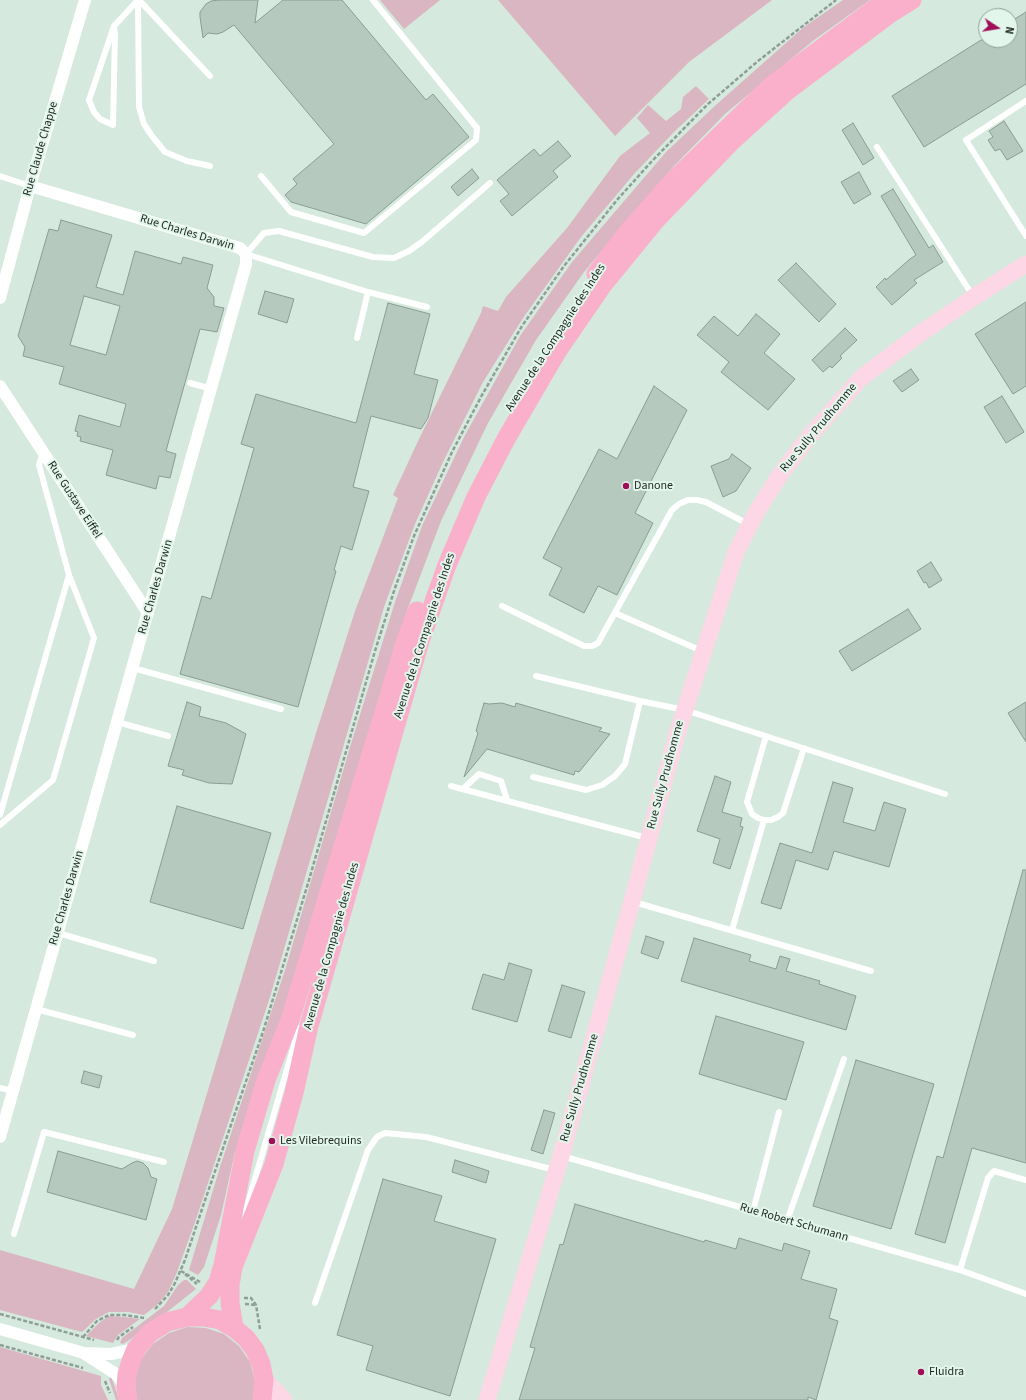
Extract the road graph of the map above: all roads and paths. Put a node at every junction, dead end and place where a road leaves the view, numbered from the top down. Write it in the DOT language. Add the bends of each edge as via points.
graph roads {
  1 [pos="85,0"];
  2 [pos="138,0"];
  3 [pos="373,0"];
  4 [pos="912,0"];
  5 [pos="890,2"];
  6 [pos="114,26"];
  7 [pos="210,76"];
  8 [pos="1026,101"];
  9 [pos="877,147"];
  10 [pos="210,166"];
  11 [pos="693,171"];
  12 [pos="0,176"];
  13 [pos="261,176"];
  14 [pos="490,183"];
  15 [pos="30,186"];
  16 [pos="671,193"];
  17 [pos="1026,236"];
  18 [pos="246,254"];
  19 [pos="1026,264"];
  20 [pos="368,292"];
  21 [pos="974,297"];
  22 [pos="0,298"];
  23 [pos="427,307"];
  24 [pos="356,338"];
  25 [pos="190,383"];
  26 [pos="0,386"];
  27 [pos="212,389"];
  28 [pos="43,452"];
  29 [pos="468,499"];
  30 [pos="750,525"];
  31 [pos="69,575"];
  32 [pos="502,606"];
  33 [pos="423,610"];
  34 [pos="148,613"];
  35 [pos="615,614"];
  36 [pos="703,652"];
  37 [pos="133,668"];
  38 [pos="405,668"];
  39 [pos="536,676"];
  40 [pos="640,701"];
  41 [pos="281,709"];
  42 [pos="685,710"];
  43 [pos="118,722"];
  44 [pos="168,736"];
  45 [pos="766,736"];
  46 [pos="804,748"];
  47 [pos="533,777"];
  48 [pos="451,786"];
  49 [pos="463,789"];
  50 [pos="946,794"];
  51 [pos="507,800"];
  52 [pos="0,815"];
  53 [pos="764,820"];
  54 [pos="0,825"];
  55 [pos="649,839"];
  56 [pos="632,901"];
  57 [pos="732,930"];
  58 [pos="58,933"];
  59 [pos="154,961"];
  60 [pos="871,971"];
  61 [pos="36,1009"];
  62 [pos="302,1020"];
  63 [pos="133,1035"];
  64 [pos="844,1059"];
  65 [pos="0,1088"];
  66 [pos="13,1091"];
  67 [pos="779,1112"];
  68 [pos="3,1118"];
  69 [pos="0,1137"];
  70 [pos="164,1162"];
  71 [pos="559,1163"];
  72 [pos="1026,1180"];
  73 [pos="753,1211"];
  74 [pos="787,1221"];
  75 [pos="242,1223"];
  76 [pos="241,1230"];
  77 [pos="14,1234"];
  78 [pos="236,1237"];
  79 [pos="228,1266"];
  80 [pos="960,1270"];
  81 [pos="199,1281"];
  82 [pos="196,1285"];
  83 [pos="1026,1294"];
  84 [pos="315,1303"];
  85 [pos="0,1314"];
  86 [pos="187,1317"];
  87 [pos="145,1318"];
  88 [pos="234,1328"];
  89 [pos="0,1329"];
  90 [pos="83,1337"];
  91 [pos="98,1341"];
  92 [pos="0,1345"];
  93 [pos="136,1349"];
  94 [pos="84,1353"];
  95 [pos="90,1370"];
  96 [pos="264,1379"];
  97 [pos="127,1394"];
  98 [pos="262,1400"];
  99 [pos="284,1400"];
  100 [pos="487,1400"];
  1 -- 15 [label="street, Rue Claude Chappe"];
  2 -- 6 [label="lane"];
  2 -- 7 [label="lane"];
  2 -- 10 [label="lane" via="139,107 144,124 165,152 187,161"];
  3 -- 13 [label="lane" via="477,128 476,140 364,232 291,212"];
  4 -- 79 [label="main road, Avenue de la Compagnie des Indes" via="787,91 732,141 655,221 602,286 558,350 506,439 476,497 447,565 420,641 309,1026 274,1164"];
  5 -- 11 [label="lane, Avenue de la Compagnie des Indes" via="766,99"];
  5 -- 79 [label="main road, Avenue de la Compagnie des Indes" via="870,12 771,86 674,180 627,232 557,332 509,409 472,476 447,530 406,640 290,1020 266,1080 245,1151"];
  6 -- 6 [label="lane" via="115,34 113,125 100,119 89,100"];
  8 -- 17 [label="lane" via="966,140"];
  9 -- 21 [label="lane"];
  12 -- 15 [label="lane"];
  14 -- 18 [label="lane" via="423,241 394,258 373,257 279,231 264,233"];
  15 -- 18 [label="street, Rue Charles Darwin" via="240,248"];
  15 -- 22 [label="street, Rue Claude Chappe"];
  16 -- 29 [label="lane, Avenue de la Compagnie des Indes" via="622,249 580,307 521,400"];
  18 -- 20 [label="lane"];
  18 -- 27 [label="street, Rue Charles Darwin" via="244,275"];
  19 -- 21 [label="street, Rue Sully Prudhomme"];
  20 -- 23 [label="lane"];
  20 -- 24 [label="lane"];
  21 -- 30 [label="street, Rue Sully Prudhomme" via="861,378 808,437 782,472"];
  25 -- 27 [label="lane"];
  26 -- 28 [label="street, Rue Gustave Eiffel"];
  27 -- 34 [label="street, Rue Charles Darwin"];
  28 -- 31 [label="lane" via="39,465"];
  28 -- 34 [label="street, Rue Gustave Eiffel"];
  30 -- 35 [label="lane" via="706,502 688,500 679,504 672,510"];
  30 -- 36 [label="street, Rue Sully Prudhomme" via="736,552"];
  31 -- 52 [label="lane"];
  31 -- 54 [label="lane" via="94,638 53,780"];
  32 -- 35 [label="lane" via="588,647 598,643"];
  33 -- 38 [label="lane, Avenue de la Compagnie des Indes"];
  34 -- 37 [label="street, Rue Charles Darwin"];
  35 -- 36 [label="lane"];
  36 -- 42 [label="street, Rue Sully Prudhomme"];
  37 -- 41 [label="lane"];
  37 -- 43 [label="street, Rue Charles Darwin"];
  39 -- 40 [label="lane"];
  40 -- 42 [label="lane"];
  40 -- 47 [label="lane" via="625,764 615,776 602,785 586,790"];
  42 -- 45 [label="lane"];
  42 -- 55 [label="street, Rue Sully Prudhomme"];
  43 -- 44 [label="lane"];
  43 -- 58 [label="street, Rue Charles Darwin"];
  45 -- 46 [label="lane"];
  45 -- 53 [label="lane" via="747,802 752,814"];
  46 -- 50 [label="lane"];
  46 -- 53 [label="lane" via="783,813 778,818"];
  48 -- 49 [label="lane"];
  49 -- 51 [label="lane"];
  49 -- 51 [label="lane" via="480,774 501,781"];
  51 -- 55 [label="lane"];
  53 -- 57 [label="lane"];
  55 -- 56 [label="street, Rue Sully Prudhomme"];
  56 -- 57 [label="lane"];
  56 -- 71 [label="street, Rue Sully Prudhomme"];
  57 -- 60 [label="lane"];
  58 -- 59 [label="lane"];
  58 -- 61 [label="street, Rue Charles Darwin"];
  61 -- 63 [label="lane"];
  61 -- 66 [label="street, Rue Charles Darwin"];
  62 -- 75 [label="lane, Avenue de la Compagnie des Indes"];
  64 -- 74 [label="lane"];
  65 -- 66 [label="lane"];
  66 -- 68 [label="street, Rue Charles Darwin"];
  67 -- 73 [label="lane"];
  68 -- 69 [label="street, Rue Charles Darwin"];
  70 -- 77 [label="lane" via="44,1132"];
  71 -- 73 [label="lane, Rue Robert Schumann"];
  71 -- 84 [label="lane, Rue Robert Schumann" via="426,1137 385,1133 377,1137 368,1150"];
  71 -- 100 [label="street, Rue Sully Prudhomme"];
  72 -- 80 [label="lane" via="994,1171 988,1178"];
  73 -- 74 [label="lane, Rue Robert Schumann"];
  74 -- 80 [label="lane, Rue Robert Schumann"];
  76 -- 79 [label="lane"];
  78 -- 79 [label="lane"];
  79 -- 86 [label="main road, Avenue de la Compagnie des Indes" via="209,1296"];
  79 -- 88 [label="main road, Avenue de la Compagnie des Indes"];
  80 -- 83 [label="lane, Rue Robert Schumann"];
  81 -- 82 [label="path" via="181,1271"];
  85 -- 90 [label="path"];
  86 -- 88 [label="main road" via="220,1320"];
  86 -- 93 [label="main road" via="167,1322 150,1333"];
  87 -- 90 [label="path" via="109,1315 97,1321"];
  88 -- 96 [label="main road" via="255,1350"];
  89 -- 94 [label="street"];
  90 -- 91 [label="path"];
  92 -- 95 [label="path"];
  93 -- 94 [label="street" via="111,1354"];
  93 -- 97 [label="main road" via="127,1374"];
  94 -- 97 [label="street" via="116,1374"];
  96 -- 98 [label="main road"];
  96 -- 99 [label="street"];
}
